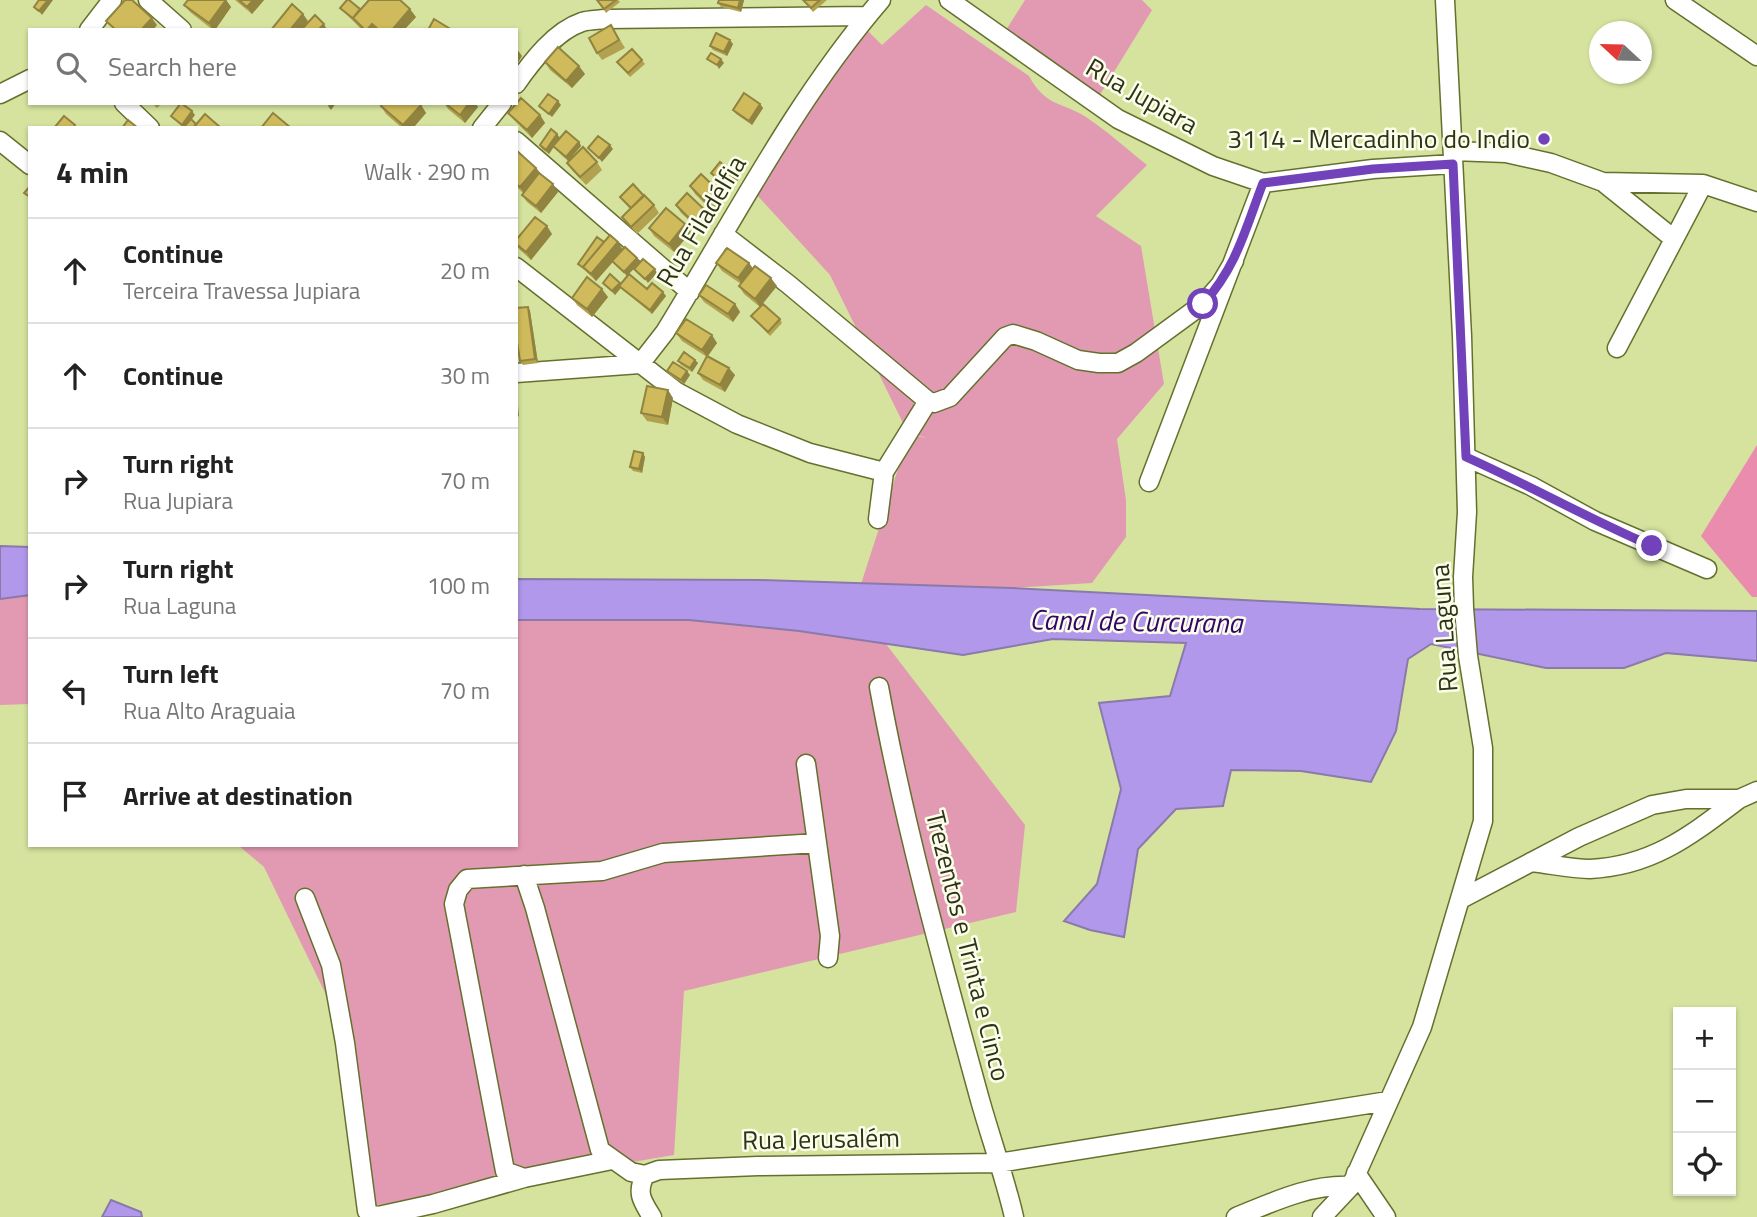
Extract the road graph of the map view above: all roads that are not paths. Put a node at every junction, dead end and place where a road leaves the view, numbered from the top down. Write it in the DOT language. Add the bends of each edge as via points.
graph roads {
  1 [pos="112,0"];
  2 [pos="148,0"];
  3 [pos="949,0"];
  4 [pos="1445,0"];
  5 [pos="1675,0"];
  6 [pos="875,5"];
  7 [pos="91,28"];
  8 [pos="180,28"];
  9 [pos="1757,56"];
  10 [pos="28,80"];
  11 [pos="518,82"];
  12 [pos="0,94"];
  13 [pos="126,105"];
  14 [pos="501,105"];
  15 [pos="492,125"];
  16 [pos="148,126"];
  17 [pos="0,141"];
  18 [pos="518,143"];
  19 [pos="1453,157"];
  20 [pos="28,163"];
  21 [pos="1603,182"];
  22 [pos="1263,183"];
  23 [pos="1703,184"];
  24 [pos="1757,202"];
  25 [pos="723,234"];
  26 [pos="1674,239"];
  27 [pos="1234,261"];
  28 [pos="518,269"];
  29 [pos="690,292"];
  30 [pos="1617,348"];
  31 [pos="640,364"];
  32 [pos="518,373"];
  33 [pos="928,401"];
  34 [pos="1466,457"];
  35 [pos="884,472"];
  36 [pos="1149,482"];
  37 [pos="877,519"];
  38 [pos="1707,569"];
  39 [pos="879,687"];
  40 [pos="806,764"];
  41 [pos="1757,791"];
  42 [pos="1739,799"];
  43 [pos="817,843"];
  44 [pos="1530,862"];
  45 [pos="524,875"];
  46 [pos="305,898"];
  47 [pos="1461,899"];
  48 [pos="828,958"];
  49 [pos="1388,1101"];
  50 [pos="612,1160"];
  51 [pos="998,1163"];
  52 [pos="645,1175"];
  53 [pos="524,1178"];
  54 [pos="1354,1180"];
  55 [pos="434,1211"];
  56 [pos="652,1217"];
  57 [pos="1014,1217"];
  58 [pos="1236,1217"];
  59 [pos="1322,1217"];
  60 [pos="1386,1217"];
  1 -- 7 [label="street"];
  2 -- 8 [label="street"];
  3 -- 22 [label="street, Rua Jupiara" via="1118,119 1213,166"];
  4 -- 19 [label="street, Rua Laguna"];
  5 -- 9 [label="street"];
  6 -- 11 [label="street" via="583,22 563,32"];
  6 -- 25 [label="street, Rua Filadélfia" via="804,103"];
  10 -- 12 [label="street"];
  13 -- 16 [label="street"];
  14 -- 15 [label="street"];
  17 -- 20 [label="street"];
  18 -- 29 [label="street"];
  19 -- 21 [label="street, Rua Jupiara" via="1506,153"];
  19 -- 22 [label="street, Rua Jupiara"];
  19 -- 34 [label="street, Rua Laguna"];
  21 -- 23 [label="street, Rua Jupiara"];
  21 -- 26 [label="street, Rua Jupiara"];
  22 -- 27 [label="street"];
  23 -- 24 [label="street, Rua Jupiara"];
  23 -- 26 [label="street"];
  25 -- 29 [label="street, Rua Filadélfia"];
  25 -- 33 [label="street"];
  26 -- 30 [label="street"];
  27 -- 33 [label="street" via="1203,304 1118,363 1078,360 1013,334 1005,337 950,397"];
  27 -- 36 [label="street"];
  28 -- 31 [label="street"];
  29 -- 31 [label="street, Rua Filadélfia"];
  31 -- 32 [label="street"];
  31 -- 35 [label="street" via="677,392 737,424 810,453"];
  33 -- 35 [label="street"];
  34 -- 38 [label="street" via="1595,521"];
  34 -- 47 [label="street, Rua Laguna" via="1463,577 1468,656 1483,748 1483,821"];
  35 -- 37 [label="street"];
  39 -- 51 [label="street, Trezentos e Trinta e Cinco" via="919,863"];
  40 -- 43 [label="street"];
  41 -- 42 [label="street"];
  42 -- 44 [label="street" via="1686,799 1652,805"];
  42 -- 44 [label="street" via="1679,843 1635,862 1589,869"];
  43 -- 45 [label="street" via="663,853 602,871"];
  43 -- 48 [label="street" via="830,936"];
  44 -- 47 [label="street"];
  45 -- 50 [label="street" via="595,1137 600,1150"];
  45 -- 53 [label="street" via="467,878 454,904 505,1171"];
  46 -- 55 [label="street" via="331,965 367,1211 378,1216"];
  47 -- 49 [label="street, Rua Laguna" via="1422,1027"];
  49 -- 51 [label="street, Rua Jerusalém"];
  49 -- 54 [label="street, Rua Laguna"];
  50 -- 52 [label="street"];
  50 -- 53 [label="street"];
  51 -- 52 [label="street, Rua Jerusalém" via="758,1166 659,1170"];
  51 -- 57 [label="street, Trezentos e Trinta e Cinco"];
  52 -- 56 [label="street" via="640,1186 642,1200"];
  53 -- 55 [label="street"];
  54 -- 58 [label="street" via="1311,1189"];
  54 -- 59 [label="street, Rua Laguna"];
  54 -- 60 [label="street"];
}
